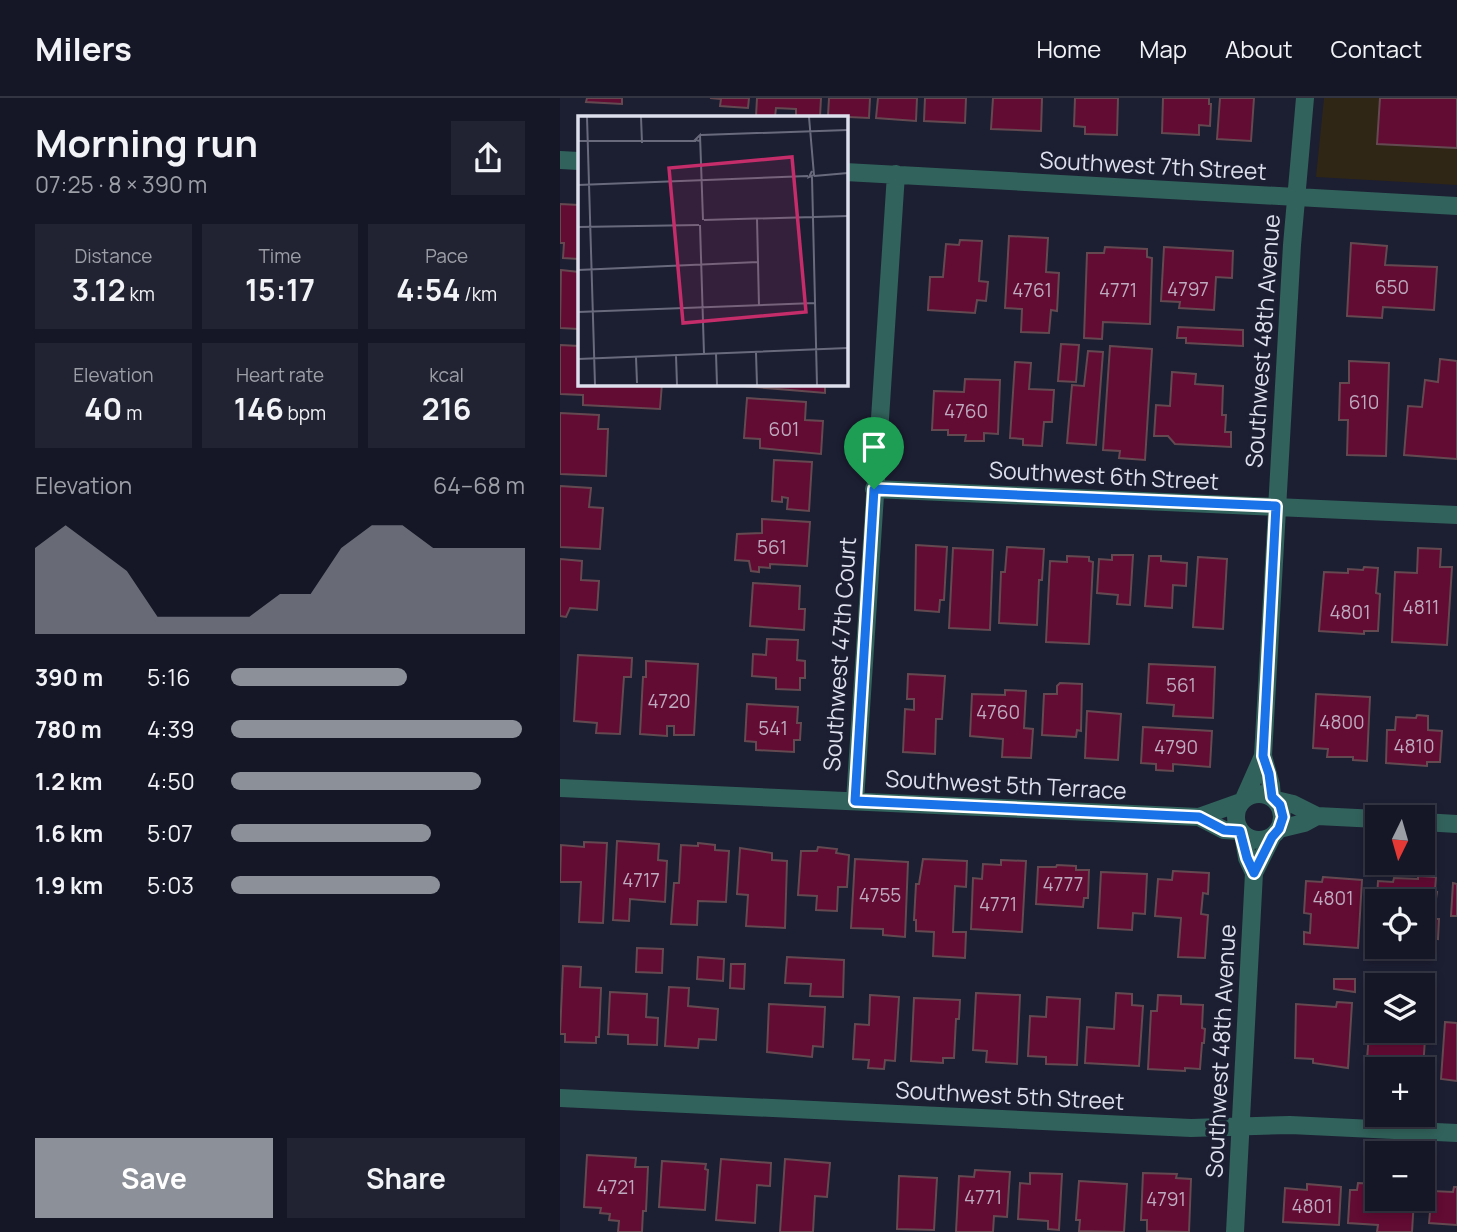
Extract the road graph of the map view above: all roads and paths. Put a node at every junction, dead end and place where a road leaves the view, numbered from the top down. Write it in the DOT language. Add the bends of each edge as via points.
graph roads {
  1 [pos="1305,98"];
  2 [pos="560,160"];
  3 [pos="578,161"];
  4 [pos="847,172"];
  5 [pos="896,174"];
  6 [pos="1297,198"];
  7 [pos="1457,206"];
  8 [pos="874,489"];
  9 [pos="1276,506"];
  10 [pos="1457,515"];
  11 [pos="1263,756"];
  12 [pos="560,788"];
  13 [pos="1274,798"];
  14 [pos="855,801"];
  15 [pos="1242,801"];
  16 [pos="1317,816"];
  17 [pos="1199,817"];
  18 [pos="1365,818"];
  19 [pos="1435,823"];
  20 [pos="1457,824"];
  21 [pos="1242,832"];
  22 [pos="1276,833"];
  23 [pos="1254,873"];
  24 [pos="560,1098"];
  25 [pos="1241,1128"];
  26 [pos="1457,1133"];
  27 [pos="1235,1232"];
  1 -- 6 [label="street, Southwest 48th Avenue"];
  2 -- 3 [label="street"];
  4 -- 5 [label="street, Southwest 7th Street"];
  5 -- 6 [label="street, Southwest 7th Street"];
  5 -- 8 [label="street, Southwest 47th Court"];
  6 -- 7 [label="street, Southwest 7th Street"];
  6 -- 9 [label="street, Southwest 48th Avenue"];
  8 -- 9 [label="street, Southwest 6th Street"];
  8 -- 14 [label="street, Southwest 47th Court"];
  9 -- 10 [label="street, Southwest 6th Street"];
  9 -- 11 [label="street, Southwest 48th Avenue"];
  11 -- 13 [label="street, Southwest 48th Avenue"];
  11 -- 15 [label="street, Southwest 48th Avenue"];
  12 -- 14 [label="street, Southwest 5th Terrace"];
  13 -- 15 [label="street, Southwest 5th Terrace" via="1258,793"];
  13 -- 16 [label="street, Southwest 5th Terrace"];
  13 -- 22 [label="street" via="1282,811"];
  14 -- 17 [label="street, Southwest 5th Terrace"];
  15 -- 17 [label="street, Southwest 5th Terrace"];
  15 -- 21 [label="street" via="1236,820"];
  16 -- 18 [label="street, Southwest 5th Terrace"];
  16 -- 22 [label="street, Southwest 5th Terrace"];
  17 -- 21 [label="street, Southwest 5th Terrace" via="1224,830"];
  19 -- 20 [label="street"];
  21 -- 22 [label="street, Southwest 5th Terrace" via="1257,840"];
  21 -- 23 [label="street, Southwest 48th Avenue"];
  22 -- 23 [label="street, Southwest 48th Avenue"];
  23 -- 25 [label="street, Southwest 48th Avenue"];
  24 -- 25 [label="street, Southwest 5th Street"];
  25 -- 26 [label="street, Southwest 5th Street" via="1290,1125"];
  25 -- 27 [label="street, Southwest 48th Avenue"];
}
